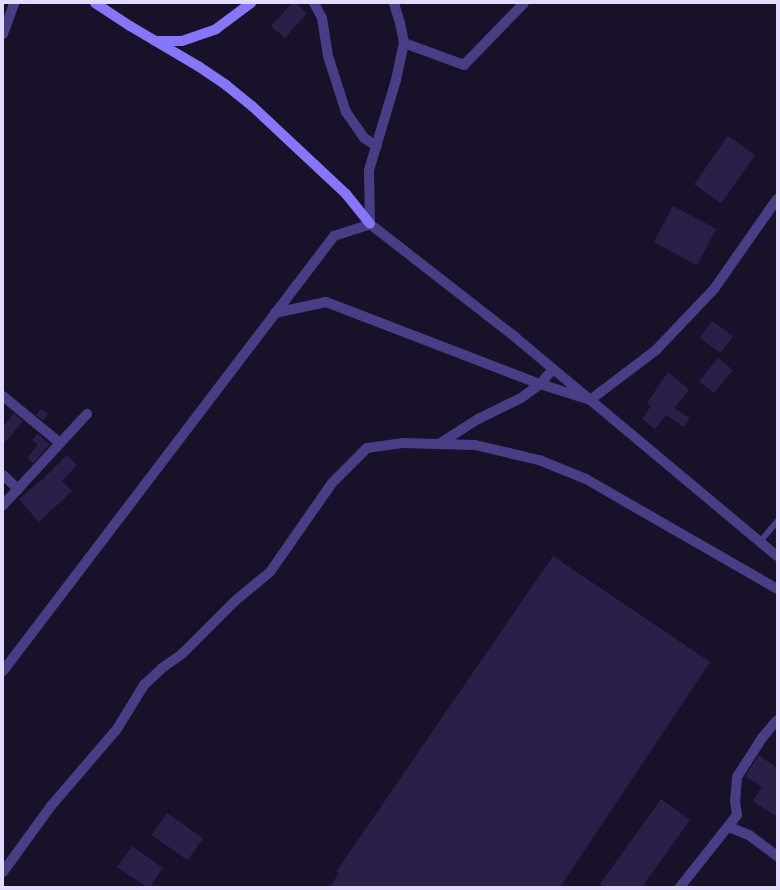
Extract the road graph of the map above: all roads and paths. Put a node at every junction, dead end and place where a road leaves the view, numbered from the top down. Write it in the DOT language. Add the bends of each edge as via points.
graph roads {
  1 [pos="14,3"];
  2 [pos="251,3"];
  3 [pos="314,3"];
  4 [pos="394,3"];
  5 [pos="524,3"];
  6 [pos="98,4"];
  7 [pos="3,34"];
  8 [pos="155,41"];
  9 [pos="404,43"];
  10 [pos="377,146"];
  11 [pos="777,199"];
  12 [pos="370,224"];
  13 [pos="275,313"];
  14 [pos="553,369"];
  15 [pos="540,384"];
  16 [pos="3,396"];
  17 [pos="590,400"];
  18 [pos="87,414"];
  19 [pos="60,443"];
  20 [pos="439,444"];
  21 [pos="3,475"];
  22 [pos="18,489"];
  23 [pos="3,505"];
  24 [pos="777,522"];
  25 [pos="760,542"];
  26 [pos="777,556"];
  27 [pos="777,589"];
  28 [pos="3,671"];
  29 [pos="777,720"];
  30 [pos="729,827"];
  31 [pos="777,856"];
  32 [pos="3,872"];
  33 [pos="680,887"];
  1 -- 7 [label="street"];
  2 -- 8 [label="street" via="216,29 182,41"];
  3 -- 10 [label="street" via="322,18 328,56 346,112 364,138"];
  4 -- 9 [label="street"];
  5 -- 9 [label="street" via="464,65"];
  6 -- 8 [label="street"];
  8 -- 12 [label="street" via="198,66 252,106 346,194"];
  9 -- 10 [label="street"];
  10 -- 12 [label="street" via="369,170"];
  11 -- 17 [label="street" via="714,289 656,350"];
  12 -- 13 [label="street" via="334,236"];
  12 -- 14 [label="street"];
  13 -- 15 [label="street" via="326,302"];
  13 -- 28 [label="street"];
  14 -- 15 [label="street"];
  14 -- 17 [label="street"];
  15 -- 17 [label="street"];
  15 -- 20 [label="street" via="521,398 478,419"];
  16 -- 19 [label="street"];
  17 -- 25 [label="street"];
  18 -- 19 [label="street"];
  19 -- 22 [label="street"];
  20 -- 27 [label="street" via="475,445 539,460 586,478"];
  20 -- 32 [label="street" via="402,443 367,448 332,483 270,572 236,600 182,654 144,685 117,729 51,806"];
  21 -- 22 [label="street"];
  22 -- 23 [label="street"];
  24 -- 25 [label="lane"];
  25 -- 26 [label="street"];
  29 -- 30 [label="street" via="737,777 737,815"];
  30 -- 31 [label="street" via="749,835"];
  30 -- 33 [label="street"];
}
